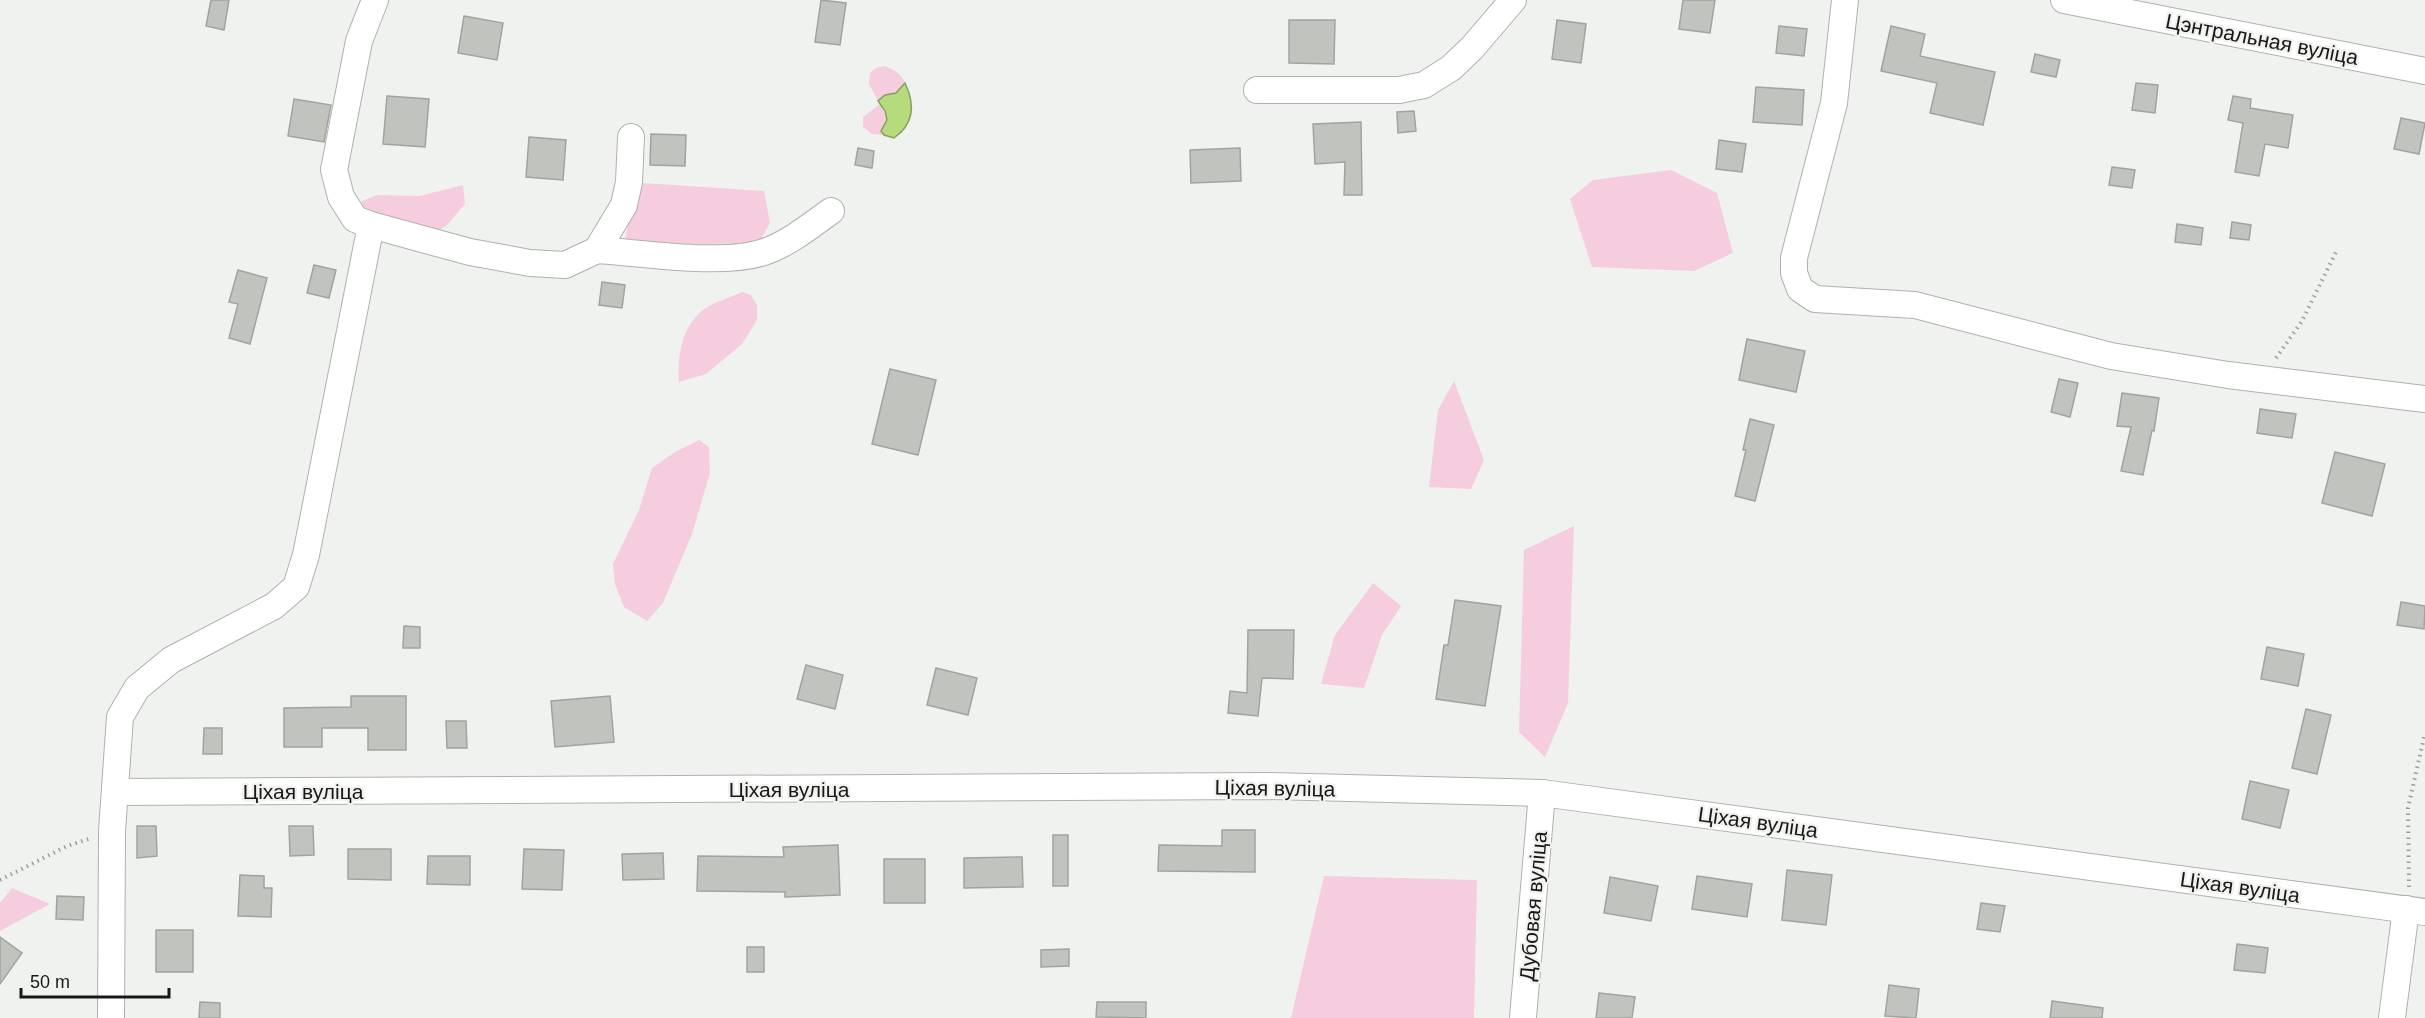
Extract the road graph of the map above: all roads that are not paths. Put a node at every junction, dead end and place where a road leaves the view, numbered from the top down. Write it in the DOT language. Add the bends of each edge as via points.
graph roads {
  1 [pos="375,0"];
  2 [pos="1513,0"];
  3 [pos="1845,0"];
  4 [pos="2064,0"];
  5 [pos="2425,71"];
  6 [pos="1257,90"];
  7 [pos="631,137"];
  8 [pos="831,211"];
  9 [pos="371,225"];
  10 [pos="597,250"];
  11 [pos="2425,399"];
  12 [pos="116,792"];
  13 [pos="1542,794"];
  14 [pos="2416,910"];
  15 [pos="111,1018"];
  16 [pos="1523,1018"];
  17 [pos="2392,1018"];
  1 -- 9 [label="street" via="359,41 334,170 341,197 355,219"];
  2 -- 6 [label="street" via="1472,48 1451,68 1424,85 1399,90"];
  3 -- 11 [label="street" via="1834,103 1794,258 1800,289 1815,299 1916,305 2110,356"];
  4 -- 5 [label="street, Цэнтральная вуліца"];
  7 -- 10 [label="street" via="624,205"];
  8 -- 10 [label="street" via="764,252 729,259"];
  9 -- 10 [label="street" via="470,252 530,263 565,265"];
  9 -- 12 [label="street" via="306,555 296,587 274,606 171,660 137,688 120,717"];
  12 -- 13 [label="street, Ціхая вуліца" via="1267,786"];
  12 -- 15 [label="street" via="112,831"];
  13 -- 14 [label="street, Ціхая вуліца"];
  13 -- 16 [label="street, Дубовая вуліца"];
  14 -- 17 [label="street"];
}
